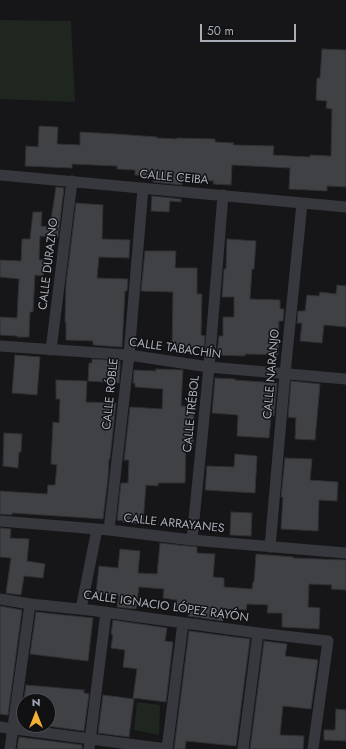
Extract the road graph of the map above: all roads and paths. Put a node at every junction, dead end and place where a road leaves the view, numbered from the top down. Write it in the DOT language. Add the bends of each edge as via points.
graph roads {
  1 [pos="0,175"];
  2 [pos="72,181"];
  3 [pos="143,188"];
  4 [pos="223,196"];
  5 [pos="302,203"];
  6 [pos="346,207"];
  7 [pos="0,346"];
  8 [pos="51,350"];
  9 [pos="129,355"];
  10 [pos="210,367"];
  11 [pos="285,374"];
  12 [pos="346,379"];
  13 [pos="0,521"];
  14 [pos="97,529"];
  15 [pos="109,530"];
  16 [pos="192,540"];
  17 [pos="270,547"];
  18 [pos="346,554"];
  19 [pos="0,599"];
  20 [pos="30,604"];
  21 [pos="81,609"];
  22 [pos="106,612"];
  23 [pos="183,623"];
  24 [pos="258,633"];
  25 [pos="0,727"];
  26 [pos="13,728"];
  27 [pos="89,744"];
  28 [pos="10,749"];
  29 [pos="166,749"];
  30 [pos="243,749"];
  31 [pos="313,749"];
  1 -- 2 [label="street, CALLE CEIBA"];
  2 -- 3 [label="street, CALLE CEIBA"];
  2 -- 8 [label="street, CALLE DURAZNO"];
  3 -- 4 [label="street, CALLE CEIBA"];
  3 -- 9 [label="street, CALLE RÓBLE"];
  4 -- 5 [label="street, CALLE CEIBA"];
  4 -- 10 [label="street, CALLE TRÉBOL"];
  5 -- 6 [label="street, CALLE CEIBA"];
  5 -- 11 [label="street, CALLE NARANJO"];
  7 -- 8 [label="street, CALLE TABACHÍN"];
  8 -- 9 [label="street, CALLE TABACHÍN"];
  9 -- 10 [label="street, CALLE TABACHÍN"];
  9 -- 15 [label="street, CALLE RÓBLE"];
  10 -- 11 [label="street, CALLE TABACHÍN"];
  10 -- 16 [label="street, CALLE TRÉBOL"];
  11 -- 12 [label="street, CALLE TABACHÍN"];
  11 -- 17 [label="street, CALLE NARANJO"];
  13 -- 14 [label="street, CALLE ARRAYANES"];
  14 -- 15 [label="street, CALLE ARRAYANES"];
  14 -- 21 [label="street"];
  15 -- 16 [label="street, CALLE ARRAYANES"];
  16 -- 17 [label="street, CALLE ARRAYANES"];
  17 -- 18 [label="street, CALLE ARRAYANES"];
  19 -- 20 [label="street, CALLE IGNACIO LÓPEZ RAYÓN"];
  20 -- 21 [label="street, CALLE IGNACIO LÓPEZ RAYÓN"];
  20 -- 26 [label="street"];
  21 -- 22 [label="street, CALLE IGNACIO LÓPEZ RAYÓN"];
  22 -- 23 [label="street, CALLE IGNACIO LÓPEZ RAYÓN"];
  22 -- 27 [label="street"];
  23 -- 24 [label="street, CALLE IGNACIO LÓPEZ RAYÓN"];
  23 -- 29 [label="street"];
  24 -- 30 [label="street"];
  24 -- 31 [label="street, CALLE IGNACIO LÓPEZ RAYÓN" via="328,641"];
  25 -- 26 [label="street"];
  26 -- 27 [label="street"];
  26 -- 28 [label="street"];
  27 -- 29 [label="street"];
}
